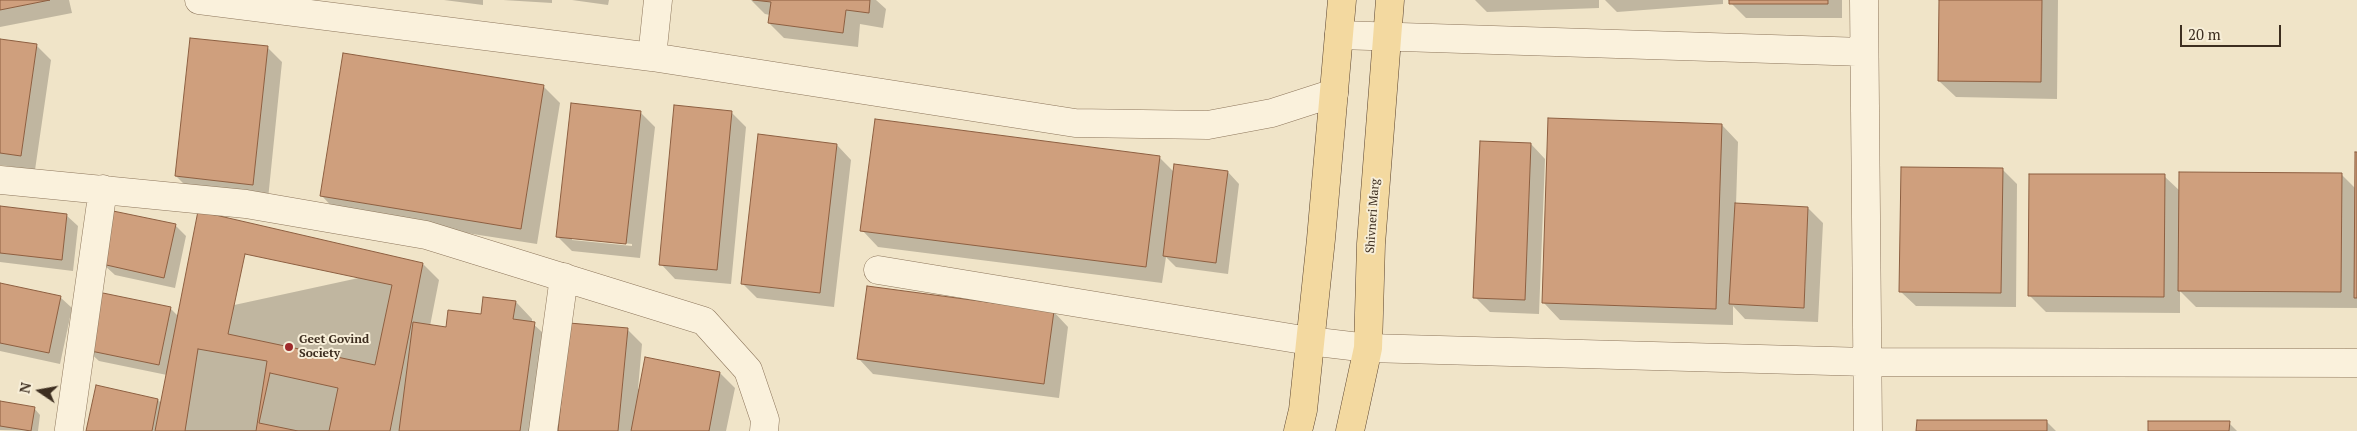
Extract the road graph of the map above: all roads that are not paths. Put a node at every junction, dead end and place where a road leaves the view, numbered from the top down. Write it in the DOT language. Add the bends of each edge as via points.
graph roads {
  1 [pos="199,0"];
  2 [pos="658,0"];
  3 [pos="1342,0"];
  4 [pos="1390,0"];
  5 [pos="1864,0"];
  6 [pos="1339,35"];
  7 [pos="1386,38"];
  8 [pos="1864,52"];
  9 [pos="652,56"];
  10 [pos="1334,93"];
  11 [pos="0,180"];
  12 [pos="103,188"];
  13 [pos="878,270"];
  14 [pos="564,277"];
  15 [pos="1309,341"];
  16 [pos="1368,348"];
  17 [pos="1867,362"];
  18 [pos="2357,363"];
  19 [pos="69,429"];
  20 [pos="543,431"];
  21 [pos="764,431"];
  22 [pos="1298,431"];
  23 [pos="1350,431"];
  24 [pos="1868,431"];
  1 -- 9 [label="street"];
  2 -- 9 [label="street"];
  3 -- 6 [label="main road"];
  4 -- 7 [label="main road, Shivneri Marg"];
  5 -- 8 [label="street"];
  6 -- 7 [label="street"];
  6 -- 10 [label="main road"];
  7 -- 8 [label="street"];
  7 -- 16 [label="main road, Shivneri Marg" via="1371,244"];
  8 -- 17 [label="street"];
  9 -- 10 [label="street" via="1075,123 1208,125 1272,113"];
  10 -- 15 [label="main road"];
  11 -- 12 [label="street"];
  12 -- 14 [label="street" via="246,204 426,235"];
  12 -- 19 [label="street"];
  13 -- 15 [label="street"];
  14 -- 20 [label="street"];
  14 -- 21 [label="street" via="704,320 748,370 764,420"];
  15 -- 16 [label="street"];
  15 -- 22 [label="main road"];
  16 -- 17 [label="street"];
  16 -- 23 [label="main road, Shivneri Marg"];
  17 -- 18 [label="street"];
  17 -- 24 [label="street"];
}
